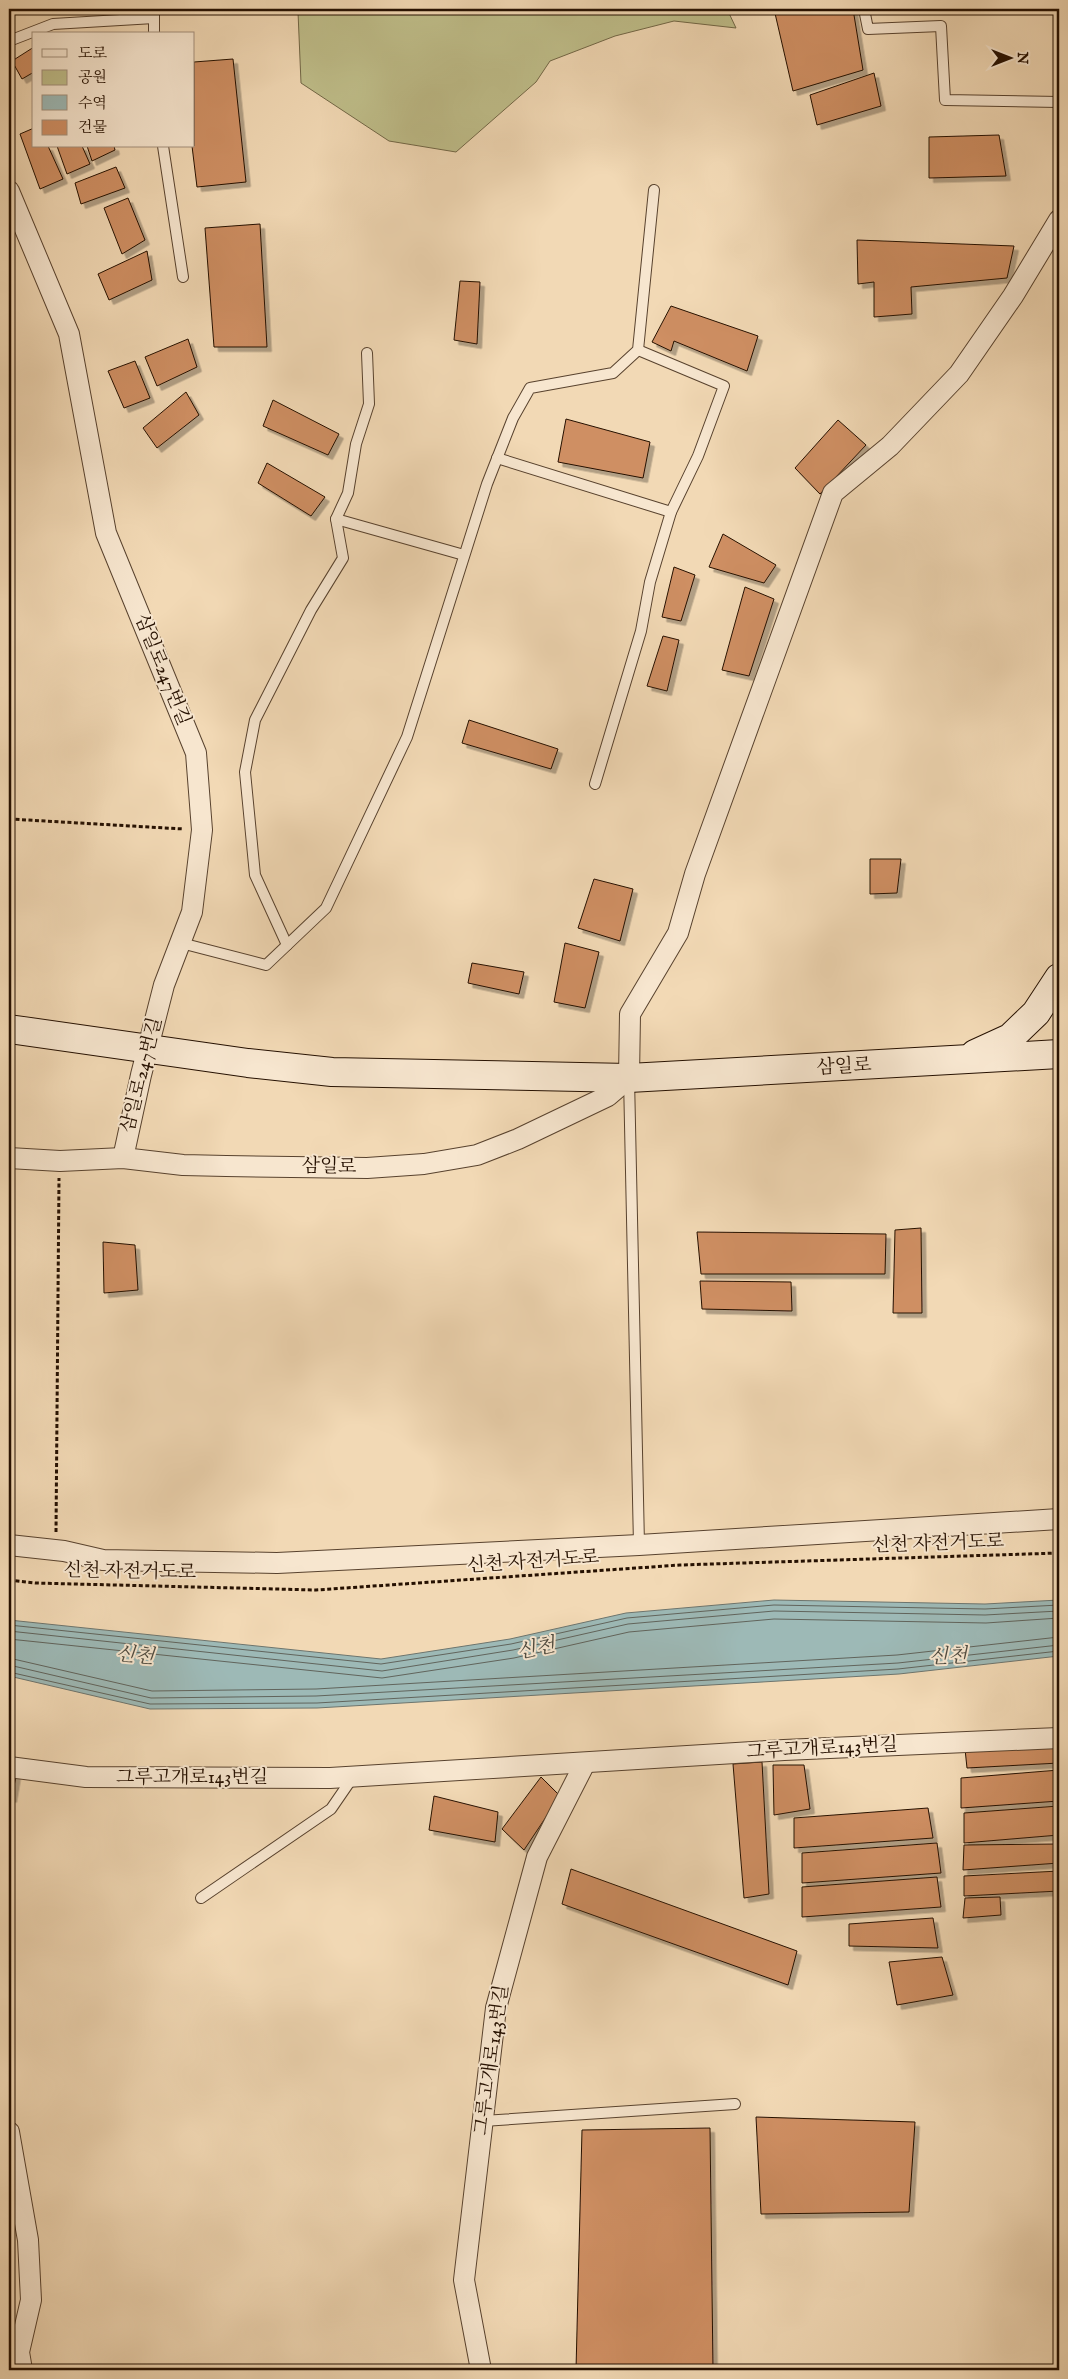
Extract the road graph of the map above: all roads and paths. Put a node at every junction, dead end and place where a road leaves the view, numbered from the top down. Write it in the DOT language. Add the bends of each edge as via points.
graph roads {
  1 [pos="864,9"];
  2 [pos="154,13"];
  3 [pos="32,32"];
  4 [pos="32,32"];
  5 [pos="154,32"];
  6 [pos="9,41"];
  7 [pos="1059,102"];
  8 [pos="163,148"];
  9 [pos="654,190"];
  10 [pos="9,191"];
  11 [pos="1058,224"];
  12 [pos="183,277"];
  13 [pos="638,350"];
  14 [pos="367,352"];
  15 [pos="497,458"];
  16 [pos="671,512"];
  17 [pos="336,518"];
  18 [pos="464,555"];
  19 [pos="595,784"];
  20 [pos="9,819"];
  21 [pos="202,830"];
  22 [pos="180,943"];
  23 [pos="287,945"];
  24 [pos="1059,978"];
  25 [pos="9,1028"];
  26 [pos="149,1048"];
  27 [pos="1059,1054"];
  28 [pos="961,1060"];
  29 [pos="629,1078"];
  30 [pos="9,1158"];
  31 [pos="122,1158"];
  32 [pos="60,1161"];
  33 [pos="1059,1520"];
  34 [pos="9,1545"];
  35 [pos="639,1545"];
  36 [pos="56,1550"];
  37 [pos="1059,1553"];
  38 [pos="9,1580"];
  39 [pos="1059,1738"];
  40 [pos="585,1763"];
  41 [pos="9,1767"];
  42 [pos="353,1777"];
  43 [pos="201,1898"];
  44 [pos="735,2104"];
  45 [pos="483,2121"];
  46 [pos="9,2132"];
  47 [pos="22,2370"];
  48 [pos="481,2370"];
  1 -- 7 [label="lane" via="868,30 941,26 944,100"];
  2 -- 4 [label="lane" via="53,24"];
  2 -- 5 [label="lane"];
  3 -- 6 [label="lane"];
  8 -- 12 [label="lane"];
  9 -- 13 [label="lane"];
  10 -- 21 [label="street, 삼일로247번길" via="69,334 106,533 196,753"];
  11 -- 29 [label="street" via="959,374 890,446 833,493 695,874 678,933 630,1014"];
  13 -- 15 [label="lane" via="613,373 530,388 513,418"];
  13 -- 16 [label="lane" via="724,386 698,456"];
  14 -- 17 [label="lane" via="370,404 356,444 348,493"];
  15 -- 16 [label="lane"];
  15 -- 18 [label="lane"];
  16 -- 19 [label="lane" via="650,582 641,631"];
  17 -- 18 [label="lane"];
  17 -- 23 [label="lane" via="343,558 311,610 255,720 245,772 255,875"];
  18 -- 23 [label="lane" via="407,736 326,908"];
  20 -- 21 [label="path"];
  21 -- 22 [label="street, 삼일로247번길" via="192,912"];
  22 -- 23 [label="lane" via="266,965"];
  22 -- 26 [label="street, 삼일로247번길" via="164,985"];
  24 -- 28 [label="main road" via="1036,1013 1010,1038"];
  25 -- 26 [label="main road, 삼일로"];
  26 -- 29 [label="main road, 삼일로" via="332,1072"];
  26 -- 31 [label="street, 삼일로247번길"];
  27 -- 28 [label="main road, 삼일로"];
  28 -- 29 [label="main road, 삼일로"];
  29 -- 31 [label="street, 삼일로" via="608,1096 548,1126 453,1160 367,1168 183,1165"];
  29 -- 35 [label="lane"];
  30 -- 32 [label="street, 삼일로"];
  31 -- 32 [label="street, 삼일로"];
  32 -- 36 [label="path"];
  33 -- 35 [label="street"];
  34 -- 36 [label="street"];
  35 -- 36 [label="street" via="277,1563 103,1560"];
  37 -- 38 [label="path, 신천 자전거도로" via="680,1565 316,1590"];
  39 -- 40 [label="street, 그루고개로143번길" via="784,1750"];
  40 -- 42 [label="street, 그루고개로143번길"];
  40 -- 45 [label="street, 그루고개로143번길" via="537,1857 496,2008"];
  41 -- 42 [label="street, 그루고개로143번길" via="86,1777"];
  42 -- 43 [label="lane" via="331,1809"];
  44 -- 45 [label="lane"];
  45 -- 48 [label="street, 그루고개로143번길" via="464,2280"];
  46 -- 47 [label="street" via="28,2240 31,2300 19,2352"];
}
